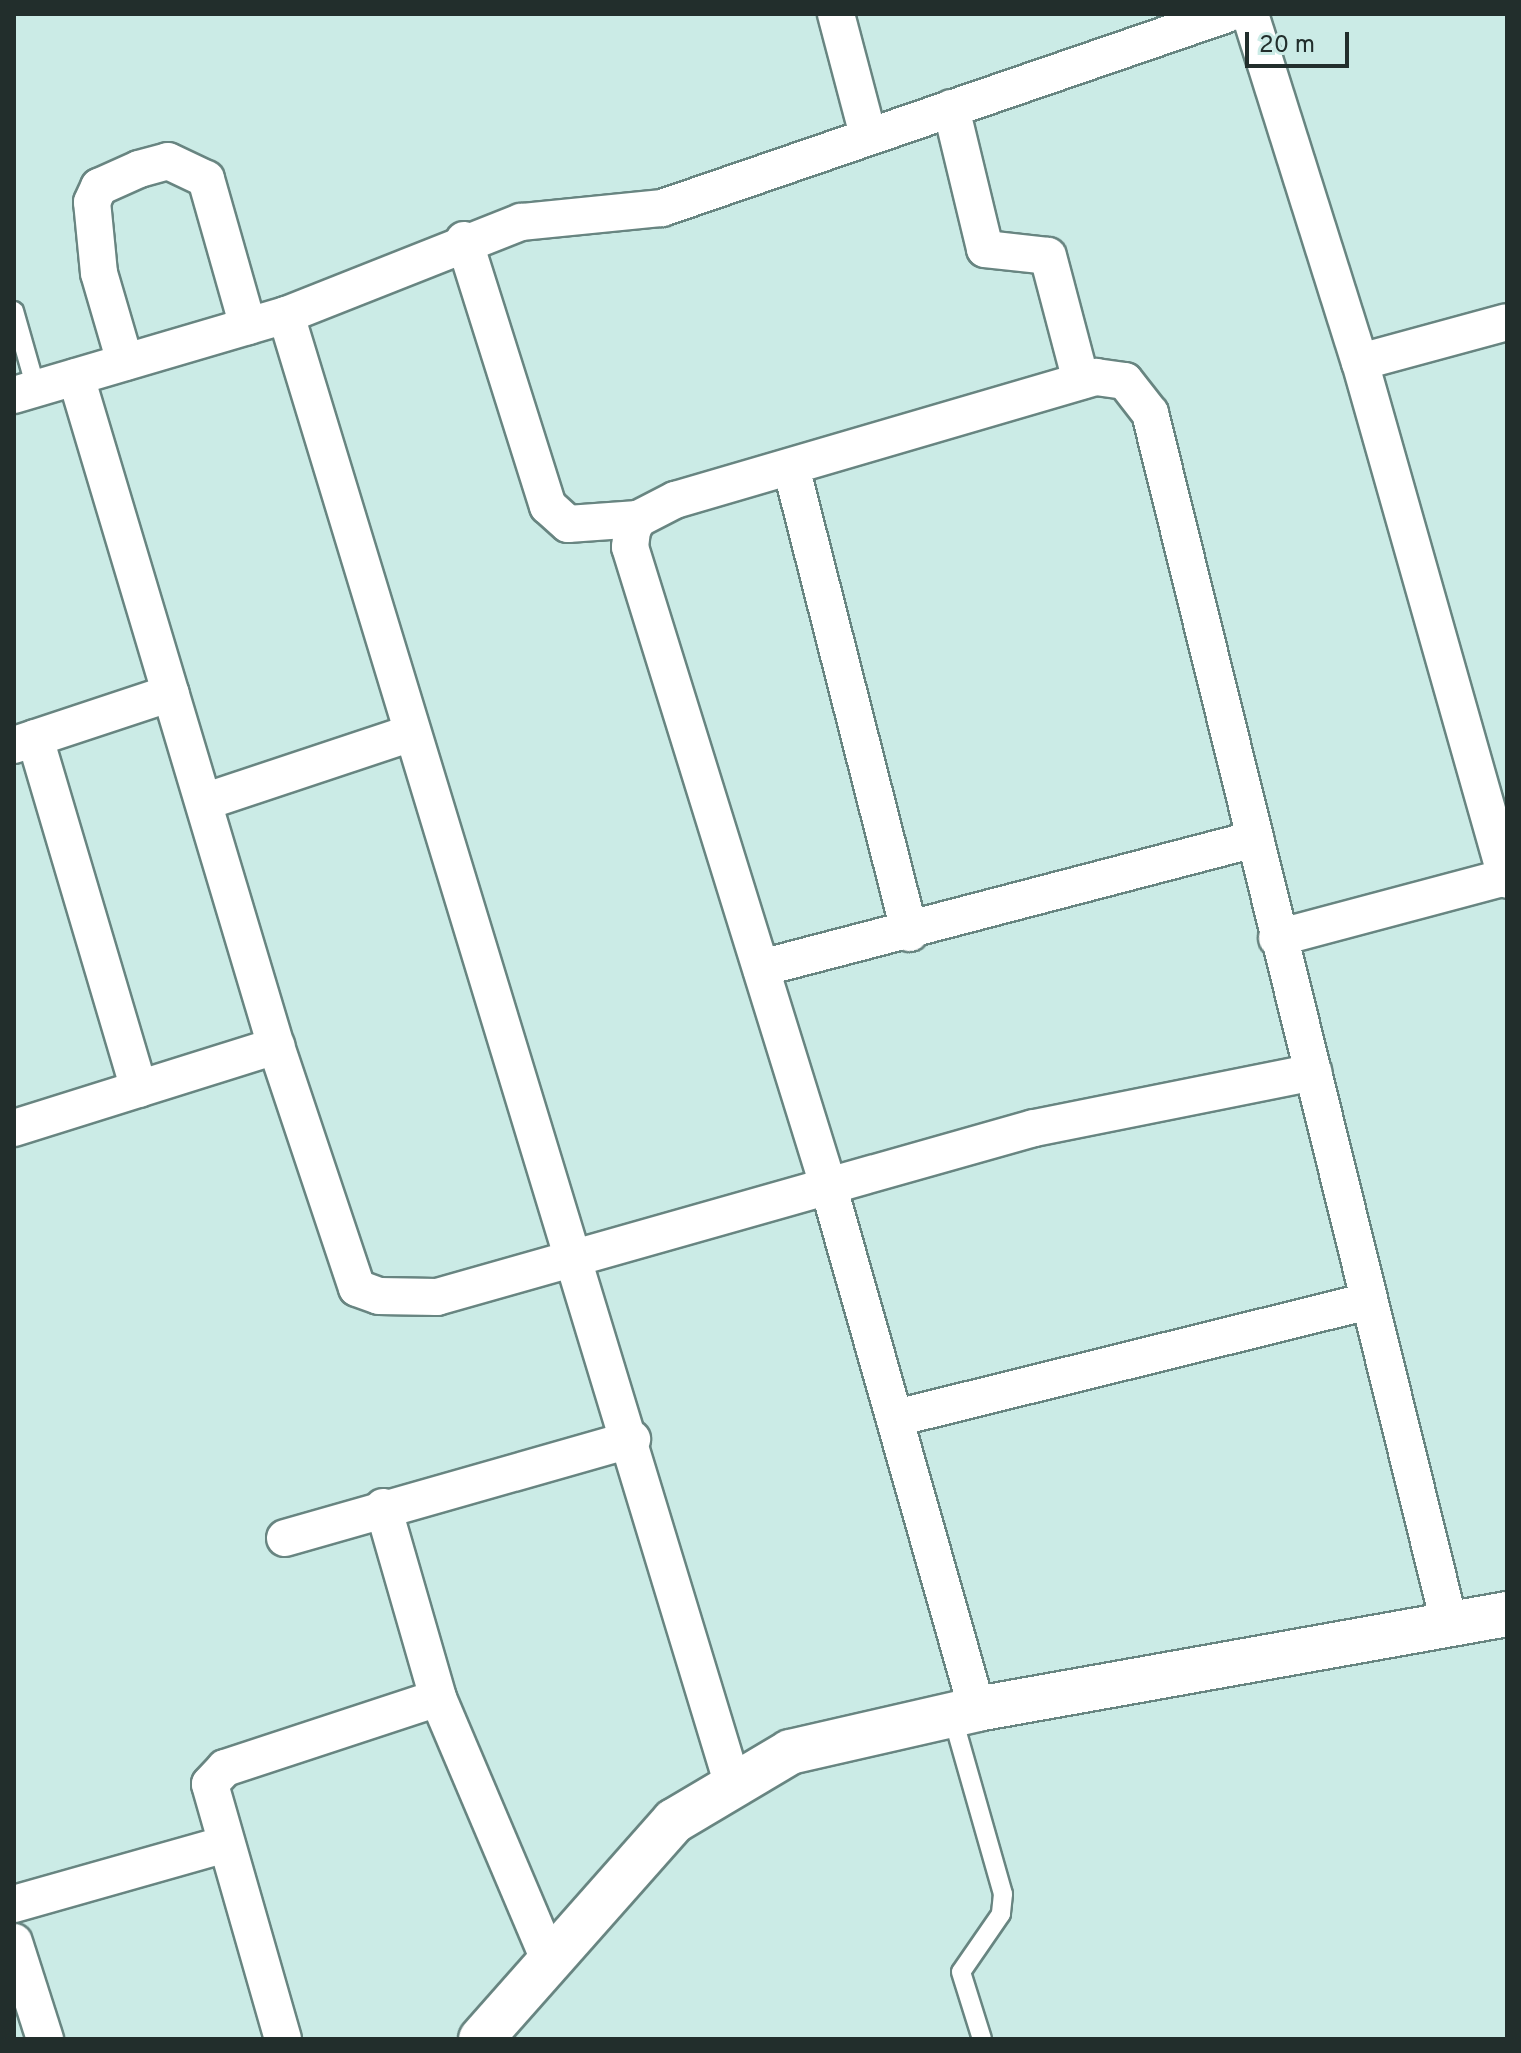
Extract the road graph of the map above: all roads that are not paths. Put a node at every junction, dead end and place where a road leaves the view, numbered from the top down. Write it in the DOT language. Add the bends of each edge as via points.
graph roads {
  1 [pos="836,14"];
  2 [pos="1227,14"];
  3 [pos="1250,14"];
  4 [pos="1174,23"];
  5 [pos="951,108"];
  6 [pos="868,135"];
  7 [pos="464,240"];
  8 [pos="14,311"];
  9 [pos="286,315"];
  10 [pos="1507,322"];
  11 [pos="248,326"];
  12 [pos="125,362"];
  13 [pos="1360,362"];
  14 [pos="76,377"];
  15 [pos="1081,381"];
  16 [pos="25,392"];
  17 [pos="791,467"];
  18 [pos="638,519"];
  19 [pos="171,693"];
  20 [pos="412,733"];
  21 [pos="25,742"];
  22 [pos="204,802"];
  23 [pos="1255,839"];
  24 [pos="1507,878"];
  25 [pos="910,933"];
  26 [pos="1277,938"];
  27 [pos="761,968"];
  28 [pos="276,1046"];
  29 [pos="1313,1072"];
  30 [pos="139,1089"];
  31 [pos="14,1128"];
  32 [pos="828,1185"];
  33 [pos="574,1256"];
  34 [pos="1368,1301"];
  35 [pos="896,1418"];
  36 [pos="632,1439"];
  37 [pos="383,1507"];
  38 [pos="285,1538"];
  39 [pos="1507,1614"];
  40 [pos="1450,1626"];
  41 [pos="438,1698"];
  42 [pos="964,1712"];
  43 [pos="732,1782"];
  44 [pos="223,1845"];
  45 [pos="14,1904"];
  46 [pos="14,1942"];
  47 [pos="548,1957"];
  48 [pos="45,2039"];
  49 [pos="283,2039"];
  50 [pos="481,2039"];
  51 [pos="982,2039"];
  1 -- 6 [label="street"];
  2 -- 4 [label="street"];
  3 -- 13 [label="street"];
  4 -- 5 [label="street"];
  5 -- 6 [label="street"];
  5 -- 15 [label="street" via="985,249 1048,256"];
  6 -- 7 [label="street" via="650,211 553,217"];
  7 -- 9 [label="street"];
  7 -- 18 [label="street" via="548,506 568,524"];
  8 -- 16 [label="lane"];
  9 -- 11 [label="street"];
  9 -- 20 [label="street"];
  10 -- 13 [label="street"];
  11 -- 12 [label="street"];
  11 -- 12 [label="street" via="206,179 168,161 139,169 99,187 92,202 99,273"];
  12 -- 14 [label="street"];
  13 -- 24 [label="street"];
  14 -- 16 [label="street"];
  14 -- 19 [label="street"];
  15 -- 17 [label="street"];
  15 -- 23 [label="street" via="1125,381 1150,413"];
  17 -- 18 [label="street" via="675,500"];
  17 -- 25 [label="street"];
  18 -- 27 [label="street" via="630,547"];
  19 -- 21 [label="street"];
  19 -- 22 [label="street"];
  20 -- 22 [label="street"];
  20 -- 33 [label="street"];
  21 -- 30 [label="street"];
  22 -- 28 [label="street"];
  23 -- 25 [label="street"];
  23 -- 26 [label="street"];
  24 -- 26 [label="street"];
  25 -- 27 [label="street"];
  26 -- 29 [label="street"];
  27 -- 32 [label="street"];
  28 -- 30 [label="street"];
  28 -- 33 [label="street" via="357,1288 379,1296 437,1297"];
  29 -- 32 [label="street" via="1034,1128"];
  29 -- 34 [label="street"];
  30 -- 31 [label="street"];
  32 -- 33 [label="street"];
  32 -- 35 [label="street"];
  33 -- 36 [label="street"];
  34 -- 35 [label="street"];
  34 -- 40 [label="street"];
  35 -- 42 [label="street"];
  36 -- 37 [label="street"];
  36 -- 43 [label="street"];
  37 -- 38 [label="street"];
  37 -- 41 [label="street"];
  39 -- 40 [label="street"];
  40 -- 42 [label="street"];
  41 -- 44 [label="street" via="225,1768 210,1784"];
  41 -- 47 [label="street"];
  42 -- 43 [label="street" via="790,1752"];
  42 -- 51 [label="lane" via="1003,1894 1001,1914 961,1972"];
  43 -- 47 [label="street" via="674,1821"];
  44 -- 45 [label="street"];
  44 -- 49 [label="street"];
  46 -- 48 [label="street"];
  47 -- 50 [label="street"];
}
